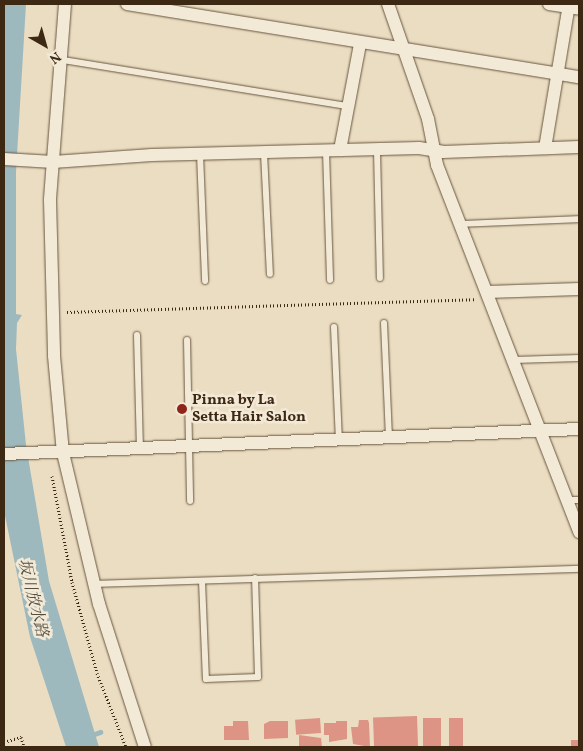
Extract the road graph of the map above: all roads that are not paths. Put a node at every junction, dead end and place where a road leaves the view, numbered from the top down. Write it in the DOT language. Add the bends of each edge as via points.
graph roads {
  1 [pos="65,4"];
  2 [pos="126,4"];
  3 [pos="388,4"];
  4 [pos="549,4"];
  5 [pos="572,7"];
  6 [pos="360,44"];
  7 [pos="407,51"];
  8 [pos="63,60"];
  9 [pos="555,73"];
  10 [pos="579,77"];
  11 [pos="348,106"];
  12 [pos="579,147"];
  13 [pos="545,148"];
  14 [pos="340,150"];
  15 [pos="377,150"];
  16 [pos="326,151"];
  17 [pos="264,152"];
  18 [pos="435,152"];
  19 [pos="200,154"];
  20 [pos="4,158"];
  21 [pos="54,162"];
  22 [pos="579,219"];
  23 [pos="460,224"];
  24 [pos="270,274"];
  25 [pos="380,278"];
  26 [pos="330,280"];
  27 [pos="205,281"];
  28 [pos="579,289"];
  29 [pos="488,295"];
  30 [pos="384,323"];
  31 [pos="334,327"];
  32 [pos="137,335"];
  33 [pos="187,340"];
  34 [pos="579,358"];
  35 [pos="514,360"];
  36 [pos="579,429"];
  37 [pos="538,431"];
  38 [pos="388,438"];
  39 [pos="339,440"];
  40 [pos="189,445"];
  41 [pos="140,447"];
  42 [pos="63,453"];
  43 [pos="4,454"];
  44 [pos="573,500"];
  45 [pos="190,501"];
  46 [pos="579,532"];
  47 [pos="579,569"];
  48 [pos="255,578"];
  49 [pos="202,581"];
  50 [pos="95,584"];
  51 [pos="145,747"];
  1 -- 8 [label="street"];
  2 -- 6 [label="street"];
  3 -- 7 [label="street"];
  4 -- 5 [label="street"];
  5 -- 9 [label="street"];
  6 -- 7 [label="street"];
  6 -- 11 [label="street"];
  7 -- 9 [label="street"];
  7 -- 18 [label="street"];
  8 -- 11 [label="lane"];
  8 -- 21 [label="street"];
  9 -- 10 [label="street"];
  9 -- 13 [label="street"];
  11 -- 14 [label="street"];
  12 -- 13 [label="street"];
  13 -- 18 [label="street"];
  14 -- 15 [label="street"];
  14 -- 16 [label="street"];
  15 -- 18 [label="street" via="419,148"];
  15 -- 25 [label="lane"];
  16 -- 17 [label="street"];
  16 -- 26 [label="lane"];
  17 -- 19 [label="street"];
  17 -- 24 [label="lane"];
  18 -- 23 [label="street"];
  19 -- 21 [label="street"];
  19 -- 27 [label="lane"];
  20 -- 21 [label="street"];
  21 -- 42 [label="street" via="50,200 54,356"];
  22 -- 23 [label="lane"];
  23 -- 29 [label="street"];
  28 -- 29 [label="street"];
  29 -- 35 [label="street"];
  30 -- 38 [label="lane"];
  31 -- 39 [label="lane"];
  32 -- 41 [label="lane"];
  33 -- 40 [label="lane"];
  34 -- 35 [label="lane"];
  35 -- 37 [label="street"];
  36 -- 37 [label="street"];
  37 -- 38 [label="street"];
  37 -- 44 [label="street"];
  38 -- 39 [label="street"];
  39 -- 40 [label="street"];
  40 -- 41 [label="street"];
  40 -- 45 [label="lane"];
  41 -- 42 [label="street"];
  42 -- 43 [label="street"];
  42 -- 50 [label="street"];
  44 -- 46 [label="street"];
  47 -- 48 [label="lane"];
  48 -- 49 [label="lane"];
  48 -- 49 [label="lane" via="258,677 206,679"];
  49 -- 50 [label="lane"];
  50 -- 51 [label="street"];
}
